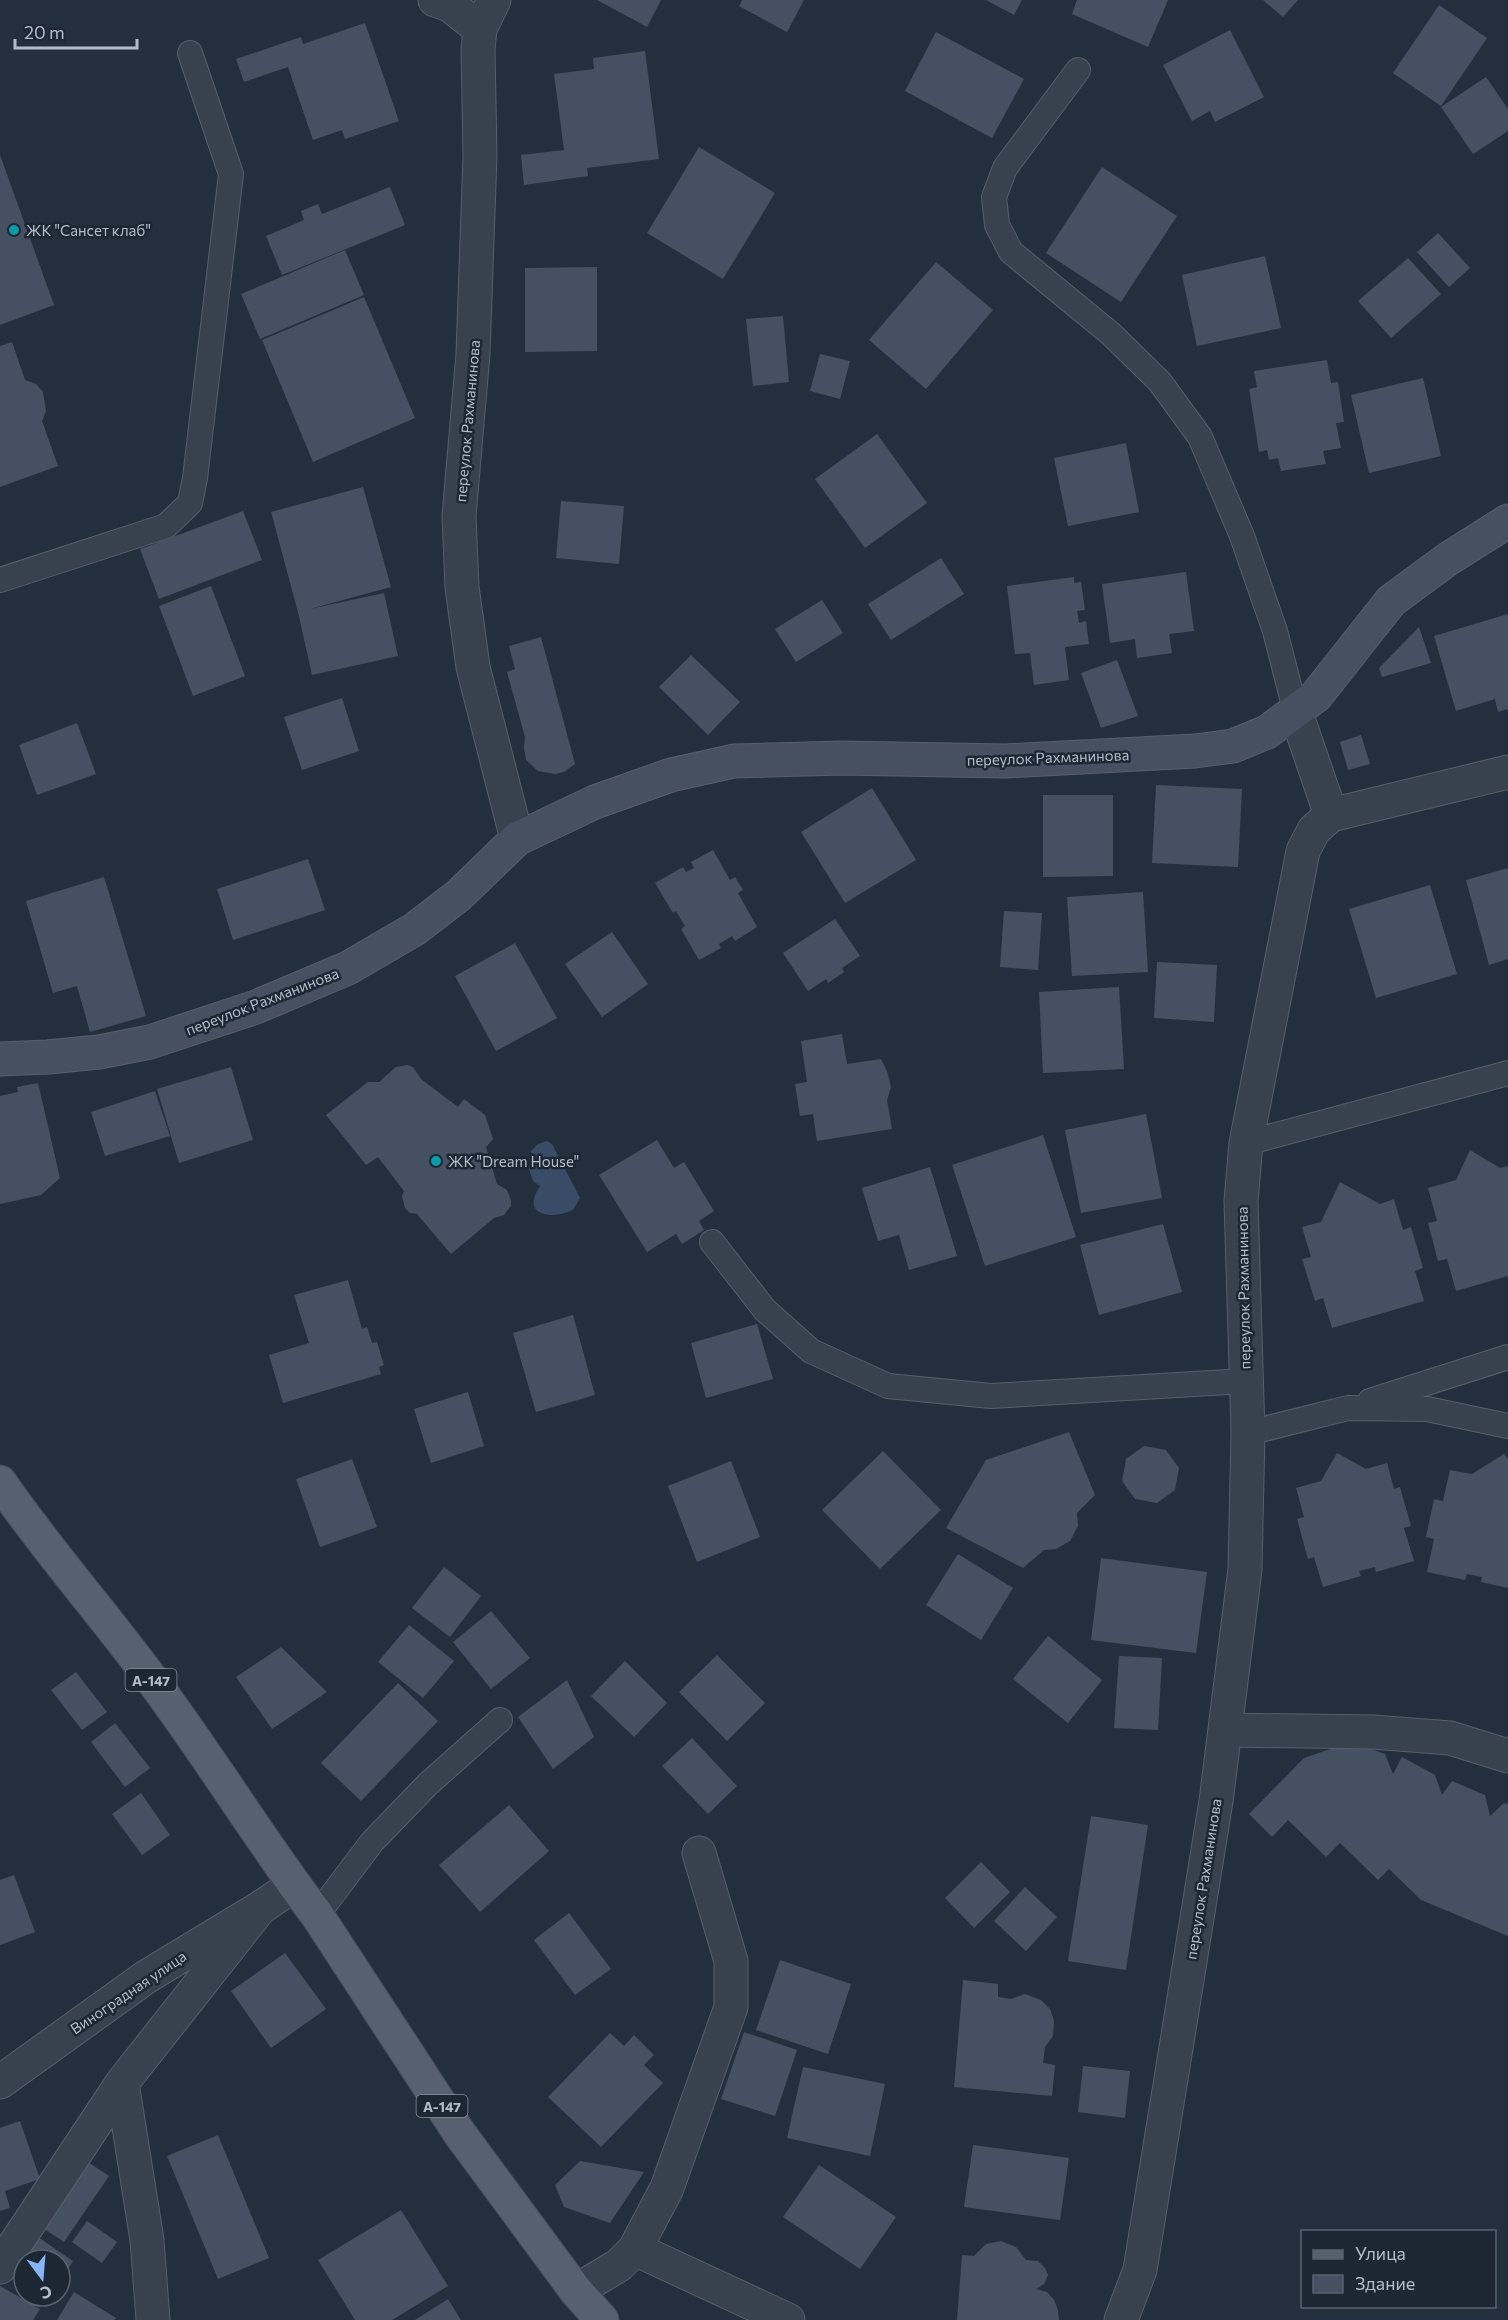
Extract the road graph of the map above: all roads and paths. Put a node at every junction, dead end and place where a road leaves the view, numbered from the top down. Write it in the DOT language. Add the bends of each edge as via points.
graph roads {
  1 [pos="435,0"];
  2 [pos="494,0"];
  3 [pos="480,29"];
  4 [pos="190,53"];
  5 [pos="1078,70"];
  6 [pos="1508,521"];
  7 [pos="0,580"];
  8 [pos="1296,713"];
  9 [pos="1508,772"];
  10 [pos="1331,816"];
  11 [pos="517,839"];
  12 [pos="0,1059"];
  13 [pos="1508,1073"];
  14 [pos="1246,1143"];
  15 [pos="712,1242"];
  16 [pos="1508,1357"];
  17 [pos="1245,1381"];
  18 [pos="1348,1408"];
  19 [pos="1508,1426"];
  20 [pos="1248,1433"];
  21 [pos="0,1482"];
  22 [pos="500,1720"];
  23 [pos="1225,1730"];
  24 [pos="1508,1756"];
  25 [pos="699,1853"];
  26 [pos="294,1885"];
  27 [pos="260,1908"];
  28 [pos="317,1915"];
  29 [pos="0,2082"];
  30 [pos="122,2083"];
  31 [pos="635,2249"];
  32 [pos="0,2267"];
  33 [pos="576,2291"];
  34 [pos="153,2320"];
  35 [pos="602,2320"];
  36 [pos="788,2320"];
  37 [pos="1121,2320"];
  1 -- 3 [label="street" via="450,5"];
  2 -- 3 [label="street, переулок Рахманинова"];
  3 -- 11 [label="street, переулок Рахманинова" via="474,354 459,516 462,586 473,667"];
  4 -- 7 [label="lane" via="231,174 190,502 166,526"];
  5 -- 8 [label="lane" via="1005,168 994,197 998,225 1011,252 1111,334 1160,382 1200,437 1242,536 1275,631"];
  6 -- 8 [label="street, переулок Рахманинова" via="1391,601 1316,696"];
  8 -- 10 [label="street"];
  8 -- 11 [label="street, переулок Рахманинова" via="1267,732 1233,746 1195,751 1005,761 734,761 671,775 595,802"];
  9 -- 10 [label="street"];
  10 -- 14 [label="street, переулок Рахманинова" via="1314,830 1303,851"];
  11 -- 12 [label="street, переулок Рахманинова" via="415,929 348,968 256,1007 150,1042 89,1053"];
  13 -- 14 [label="lane"];
  14 -- 17 [label="street, переулок Рахманинова" via="1241,1201"];
  15 -- 17 [label="lane" via="765,1310 811,1352 888,1386 991,1396"];
  16 -- 18 [label="lane"];
  17 -- 20 [label="street, переулок Рахманинова"];
  18 -- 19 [label="lane" via="1427,1409"];
  18 -- 20 [label="lane"];
  20 -- 23 [label="street, переулок Рахманинова" via="1245,1569"];
  21 -- 26 [label="main road, А-147" via="170,1704"];
  22 -- 28 [label="lane" via="428,1784 372,1842"];
  23 -- 24 [label="street" via="1373,1732 1450,1738"];
  23 -- 37 [label="street, переулок Рахманинова" via="1140,2270"];
  25 -- 31 [label="street" via="731,1961 730,2007 667,2188"];
  26 -- 27 [label="street, Виноградная улица"];
  26 -- 28 [label="main road, А-147"];
  27 -- 29 [label="street, Виноградная улица" via="146,1977"];
  27 -- 30 [label="street, Виноградная улица"];
  28 -- 33 [label="main road, А-147" via="460,2134"];
  30 -- 32 [label="street, Виноградная улица"];
  30 -- 34 [label="street" via="147,2240"];
  31 -- 33 [label="street" via="620,2265"];
  31 -- 36 [label="street"];
  33 -- 35 [label="main road, А-147"];
}
